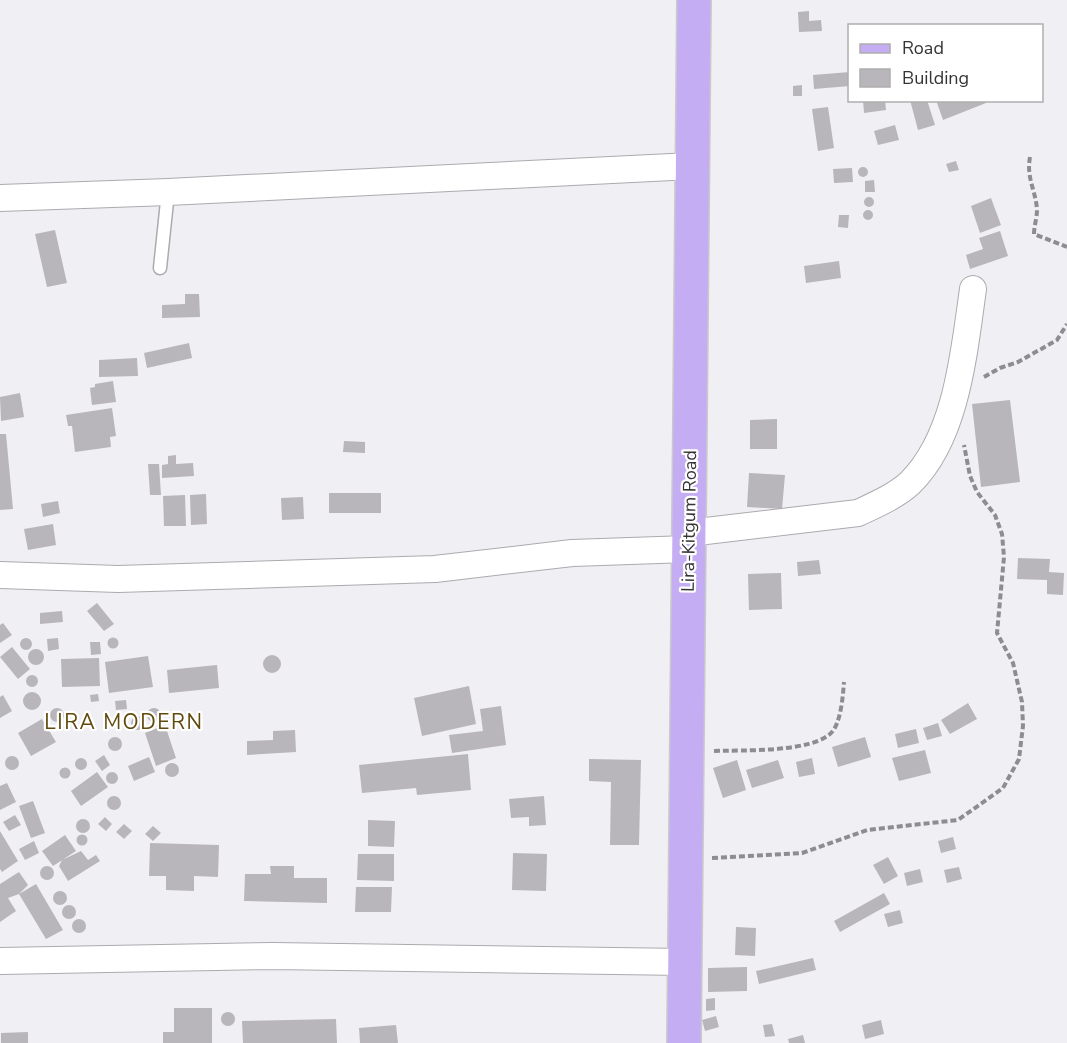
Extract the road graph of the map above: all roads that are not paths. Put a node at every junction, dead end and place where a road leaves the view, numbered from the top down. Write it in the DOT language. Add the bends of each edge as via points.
graph roads {
  1 [pos="694,0"];
  2 [pos="692,165"];
  3 [pos="168,192"];
  4 [pos="0,198"];
  5 [pos="160,268"];
  6 [pos="973,289"];
  7 [pos="688,541"];
  8 [pos="0,575"];
  9 [pos="0,961"];
  10 [pos="685,962"];
  11 [pos="684,1043"];
  1 -- 2 [label="main road, Lira-Kitgum Road"];
  2 -- 3 [label="street"];
  2 -- 7 [label="main road, Lira-Kitgum Road"];
  3 -- 4 [label="street"];
  3 -- 5 [label="lane"];
  6 -- 7 [label="street" via="955,395 939,443 909,483 858,513"];
  7 -- 8 [label="street" via="423,569 118,579"];
  7 -- 10 [label="main road, Lira-Kitgum Road"];
  9 -- 10 [label="street" via="273,956"];
  10 -- 11 [label="main road, Lira-Kitgum Road"];
}
